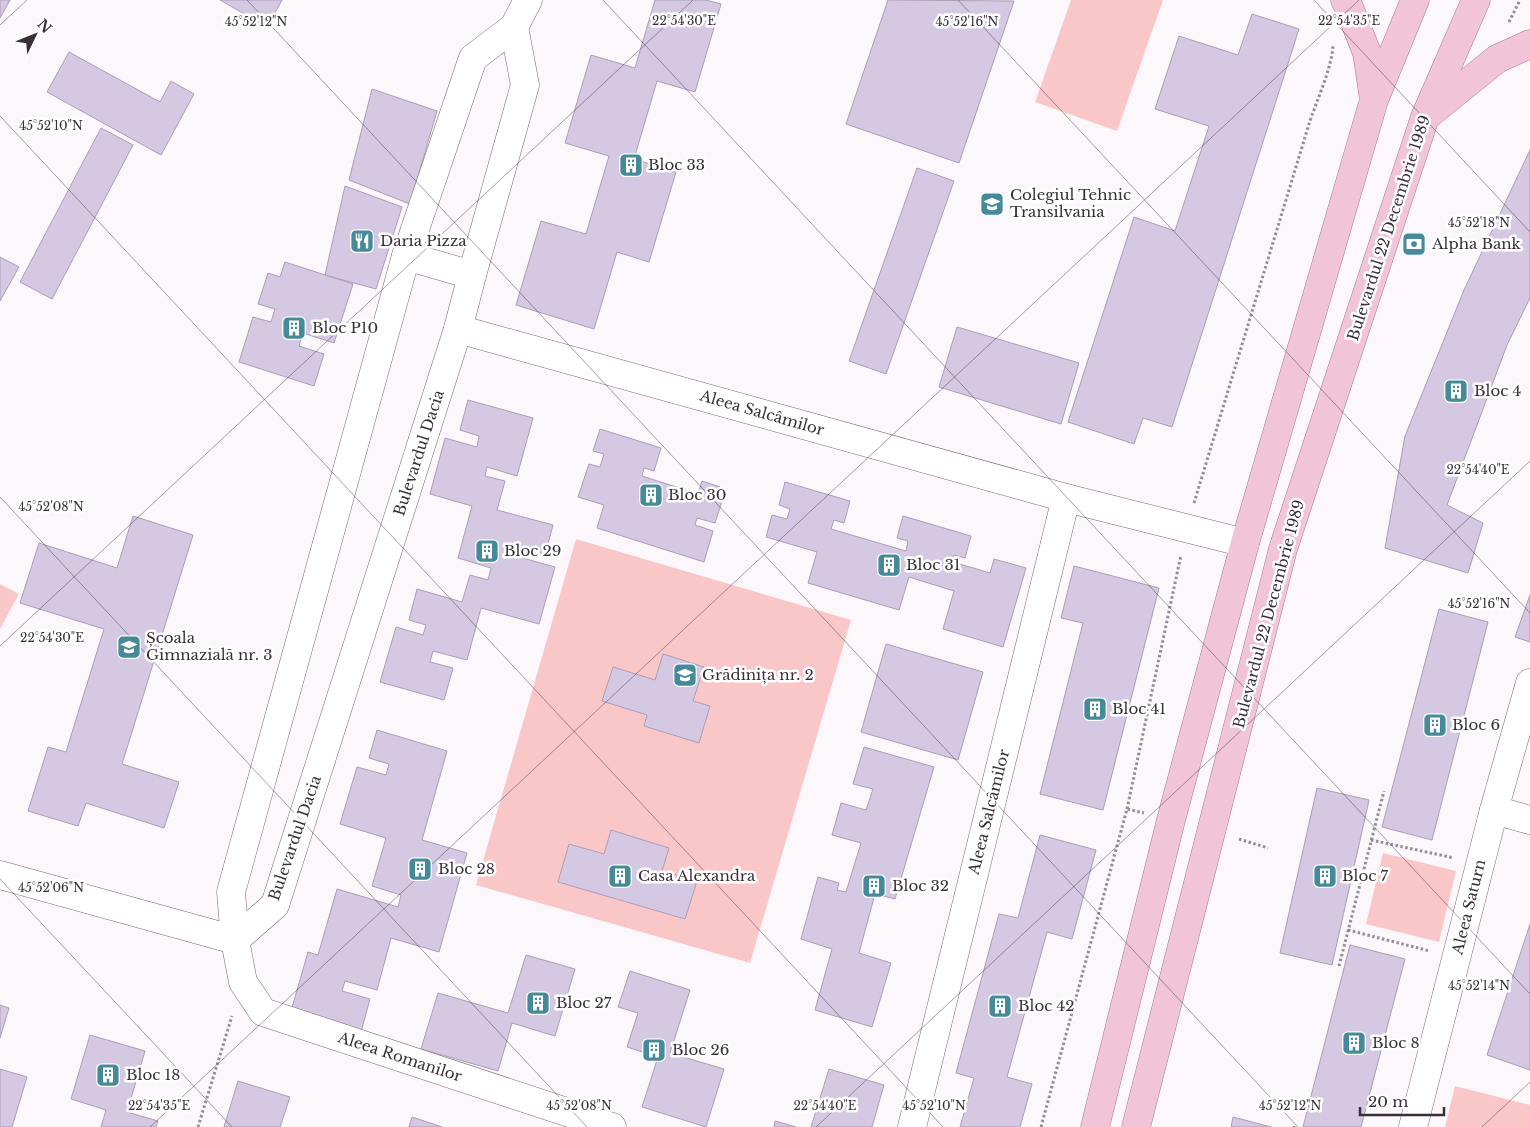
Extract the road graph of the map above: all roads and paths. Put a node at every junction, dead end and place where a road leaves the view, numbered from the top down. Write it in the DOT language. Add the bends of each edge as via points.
graph roads {
  1 [pos="528,0"];
  2 [pos="1345,0"];
  3 [pos="1415,0"];
  4 [pos="1476,0"];
  5 [pos="514,27"];
  6 [pos="1333,43"];
  7 [pos="1530,44"];
  8 [pos="1374,100"];
  9 [pos="1424,117"];
  10 [pos="406,256"];
  11 [pos="472,275"];
  12 [pos="458,329"];
  13 [pos="1066,498"];
  14 [pos="1187,528"];
  15 [pos="1244,542"];
  16 [pos="1530,682"];
  17 [pos="1384,791"];
  18 [pos="1127,809"];
  19 [pos="1494,810"];
  20 [pos="1148,813"];
  21 [pos="1530,820"];
  22 [pos="1371,840"];
  23 [pos="1480,864"];
  24 [pos="0,875"];
  25 [pos="1348,930"];
  26 [pos="235,940"];
  27 [pos="1456,958"];
  28 [pos="1339,966"];
  29 [pos="243,982"];
  30 [pos="198,1127"];
  31 [pos="612,1127"];
  32 [pos="912,1127"];
  33 [pos="1041,1127"];
  34 [pos="1095,1127"];
  35 [pos="1136,1127"];
  36 [pos="1414,1127"];
  1 -- 5 [label="street"];
  2 -- 8 [label="main road" via="1367,53"];
  3 -- 8 [label="main road"];
  4 -- 9 [label="main road, Bulevardul 22 Decembrie 1989"];
  5 -- 10 [label="street" via="473,58"];
  5 -- 11 [label="street, Bulevardul Dacia" via="525,85"];
  6 -- 14 [label="path" via="1333,52"];
  7 -- 9 [label="main road" via="1497,58"];
  8 -- 15 [label="main road"];
  9 -- 35 [label="main road, Bulevardul 22 Decembrie 1989" via="1283,549"];
  10 -- 11 [label="street"];
  10 -- 26 [label="street" via="231,892"];
  11 -- 12 [label="street, Bulevardul Dacia"];
  12 -- 13 [label="street, Aleea Salcâmilor"];
  12 -- 26 [label="street, Bulevardul Dacia" via="275,905"];
  13 -- 14 [label="street, Aleea Salcâmilor"];
  13 -- 32 [label="street, Aleea Salcâmilor"];
  14 -- 15 [label="street, Aleea Salcâmilor"];
  14 -- 18 [label="path"];
  15 -- 34 [label="main road"];
  16 -- 19 [label="street, Aleea Saturn"];
  17 -- 22 [label="path"];
  18 -- 20 [label="path"];
  18 -- 33 [label="path"];
  19 -- 21 [label="street"];
  19 -- 23 [label="street, Aleea Saturn"];
  22 -- 23 [label="path"];
  22 -- 25 [label="path"];
  23 -- 27 [label="street, Aleea Saturn"];
  24 -- 26 [label="street"];
  25 -- 27 [label="path"];
  25 -- 28 [label="path"];
  26 -- 29 [label="street, Aleea Romanilor"];
  27 -- 36 [label="street, Aleea Saturn"];
  29 -- 30 [label="path"];
  29 -- 31 [label="street, Aleea Romanilor" via="263,1012"];
}
